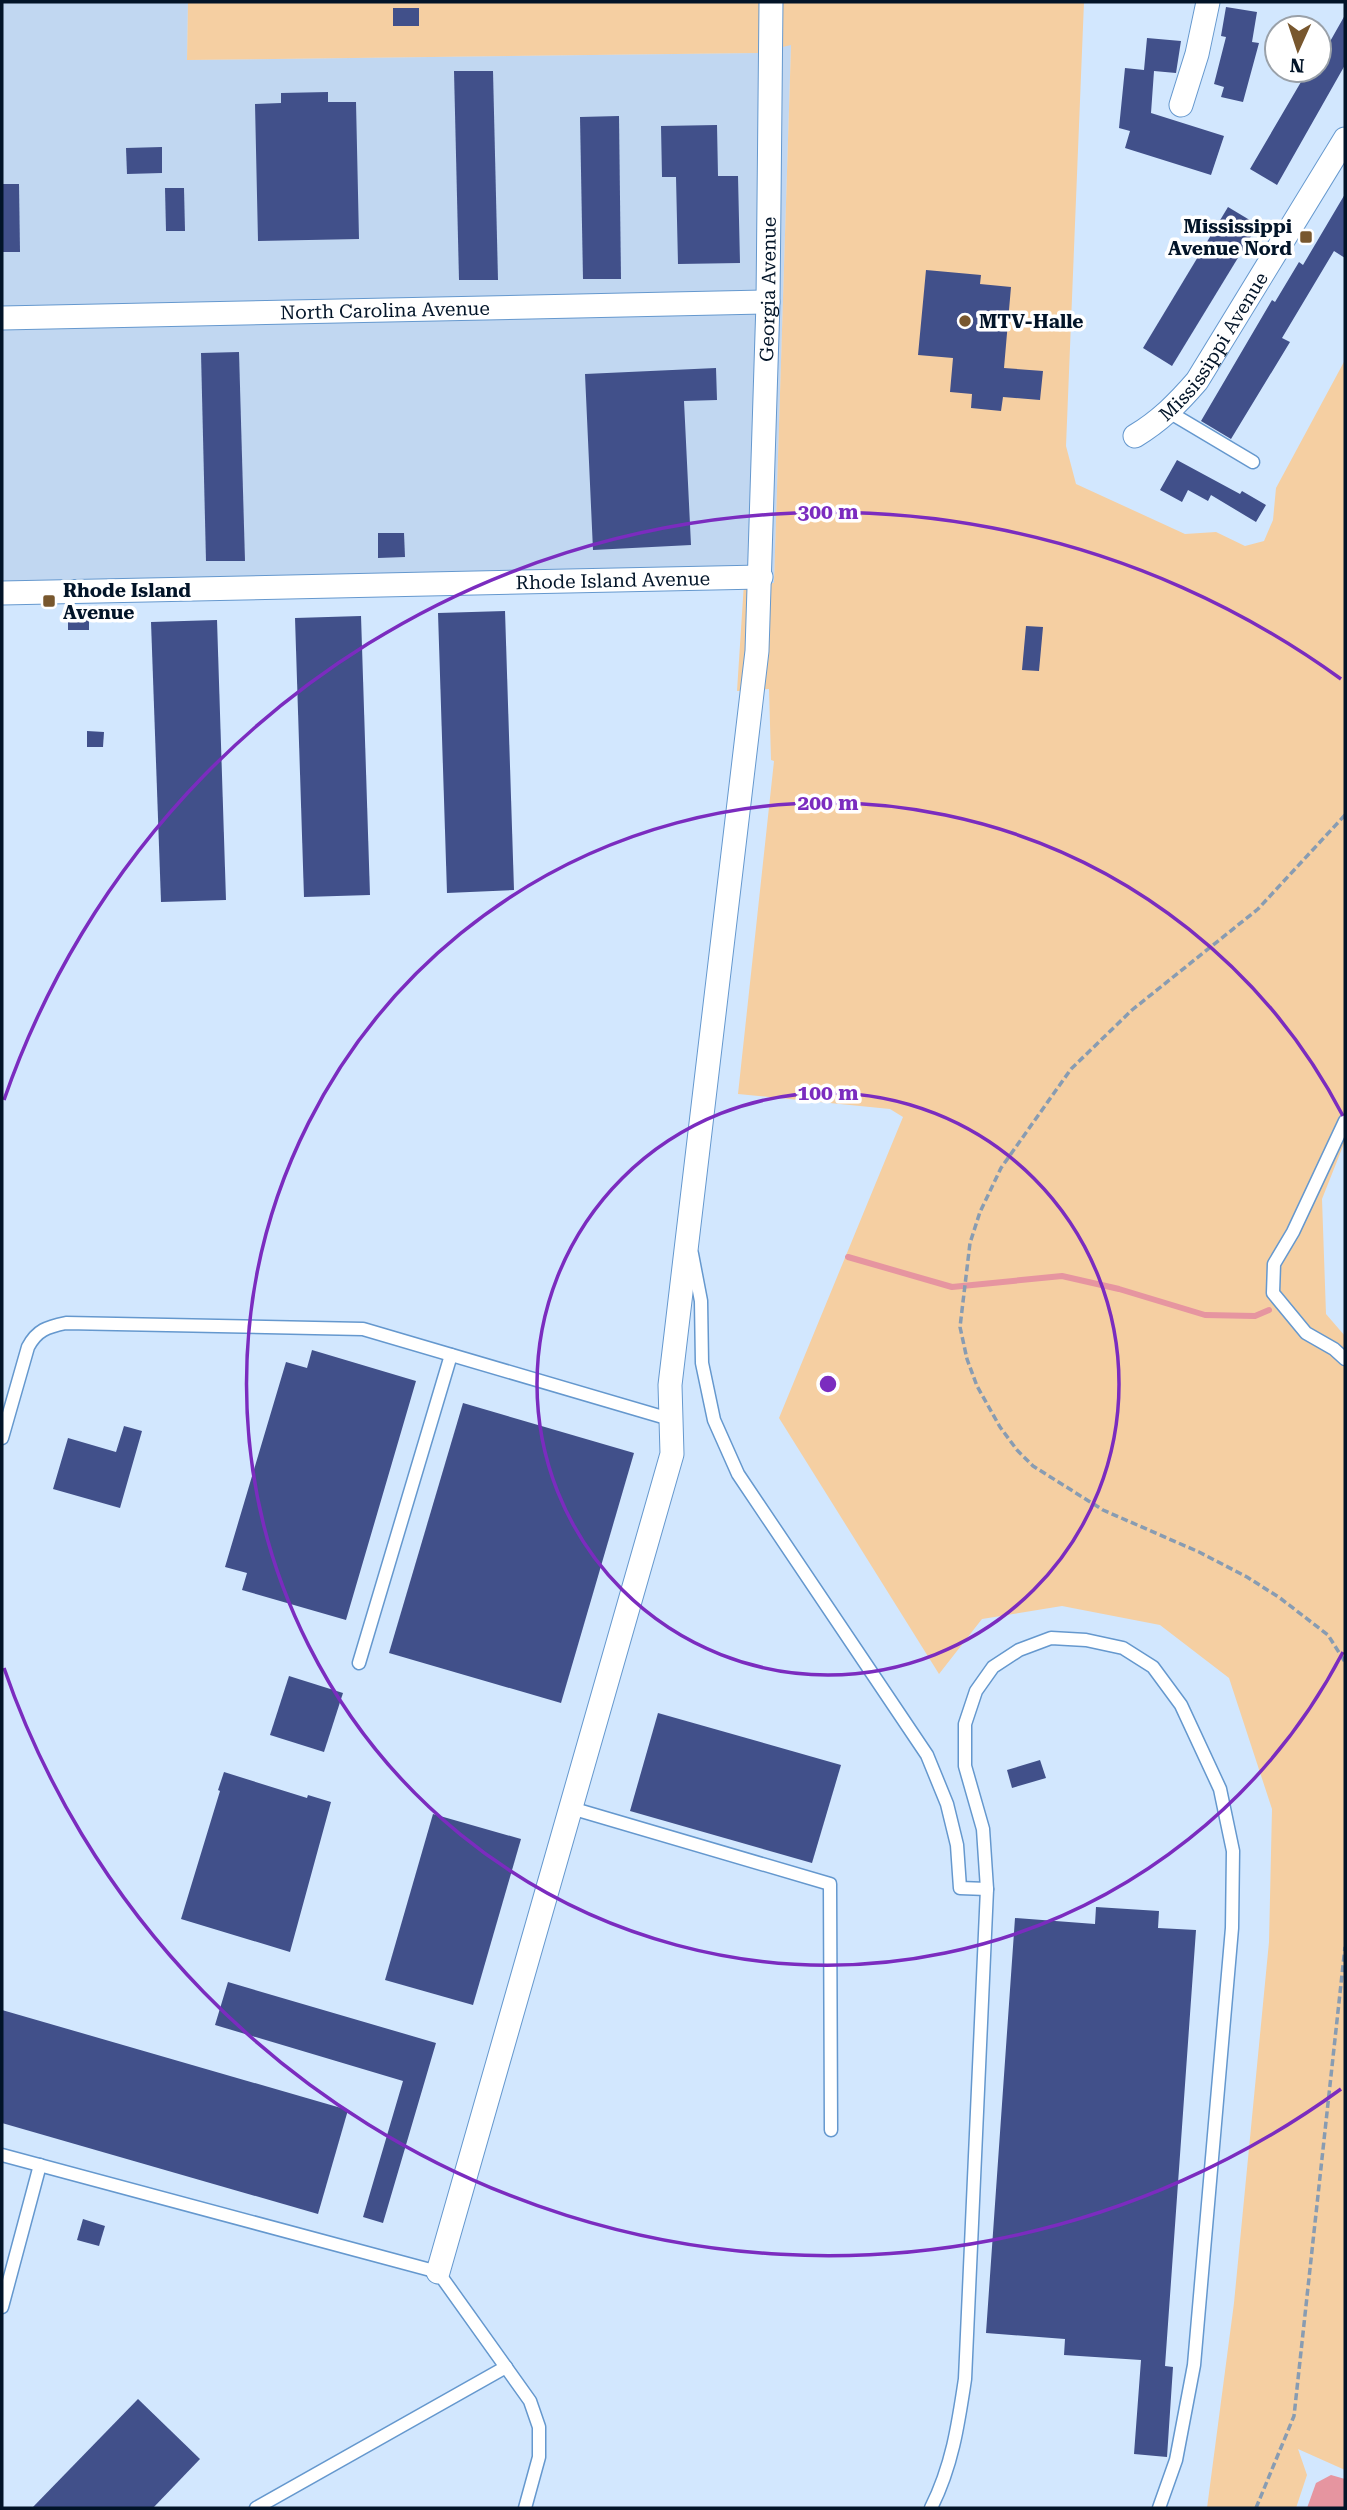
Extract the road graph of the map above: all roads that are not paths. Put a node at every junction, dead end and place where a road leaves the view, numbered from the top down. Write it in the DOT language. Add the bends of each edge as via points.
graph roads {
  1 [pos="771,2"];
  2 [pos="1208,2"];
  3 [pos="1181,105"];
  4 [pos="1345,139"];
  5 [pos="768,302"];
  6 [pos="2,318"];
  7 [pos="1169,412"];
  8 [pos="1135,436"];
  9 [pos="1253,462"];
  10 [pos="761,577"];
  11 [pos="2,593"];
  12 [pos="1345,1121"];
  13 [pos="688,1232"];
  14 [pos="451,1355"];
  15 [pos="1345,1359"];
  16 [pos="673,1420"];
  17 [pos="2,1438"];
  18 [pos="359,1663"];
  19 [pos="571,1808"];
  20 [pos="987,1889"];
  21 [pos="831,2130"];
  22 [pos="2,2155"];
  23 [pos="40,2165"];
  24 [pos="438,2272"];
  25 [pos="2,2307"];
  26 [pos="506,2367"];
  27 [pos="256,2508"];
  28 [pos="525,2508"];
  29 [pos="931,2508"];
  30 [pos="1159,2508"];
  1 -- 5 [label="street, Georgia Avenue"];
  2 -- 3 [label="street"];
  4 -- 7 [label="street, Mississippi Avenue" via="1197,381"];
  5 -- 6 [label="street, North Carolina Avenue"];
  5 -- 10 [label="street, Georgia Avenue"];
  7 -- 8 [label="street, Mississippi Avenue"];
  7 -- 9 [label="lane"];
  10 -- 11 [label="street, Rhode Island Avenue"];
  10 -- 13 [label="street, Georgia Avenue" via="757,652"];
  12 -- 15 [label="lane" via="1274,1264 1273,1293 1306,1333"];
  13 -- 16 [label="street, Georgia Avenue" via="670,1385"];
  13 -- 20 [label="lane" via="701,1301 702,1363 714,1420 738,1474 927,1755 947,1804 957,1845 960,1888"];
  14 -- 16 [label="lane"];
  14 -- 17 [label="lane" via="363,1329 49,1326 35,1334 27,1348"];
  14 -- 18 [label="lane"];
  16 -- 19 [label="street, Georgia Avenue" via="672,1454"];
  19 -- 21 [label="lane" via="830,1884"];
  19 -- 24 [label="street, Georgia Avenue"];
  20 -- 29 [label="lane" via="964,2379 948,2472"];
  20 -- 30 [label="lane" via="983,1829 965,1766 965,1724 976,1691 993,1667 1019,1650 1051,1638 1123,1648 1153,1667 1181,1705 1220,1789 1233,1851 1232,1928 1194,2365 1176,2460"];
  22 -- 23 [label="lane"];
  23 -- 24 [label="lane"];
  23 -- 25 [label="lane"];
  24 -- 26 [label="lane"];
  26 -- 27 [label="lane"];
  26 -- 28 [label="lane" via="530,2401 539,2427 539,2457"];
}
